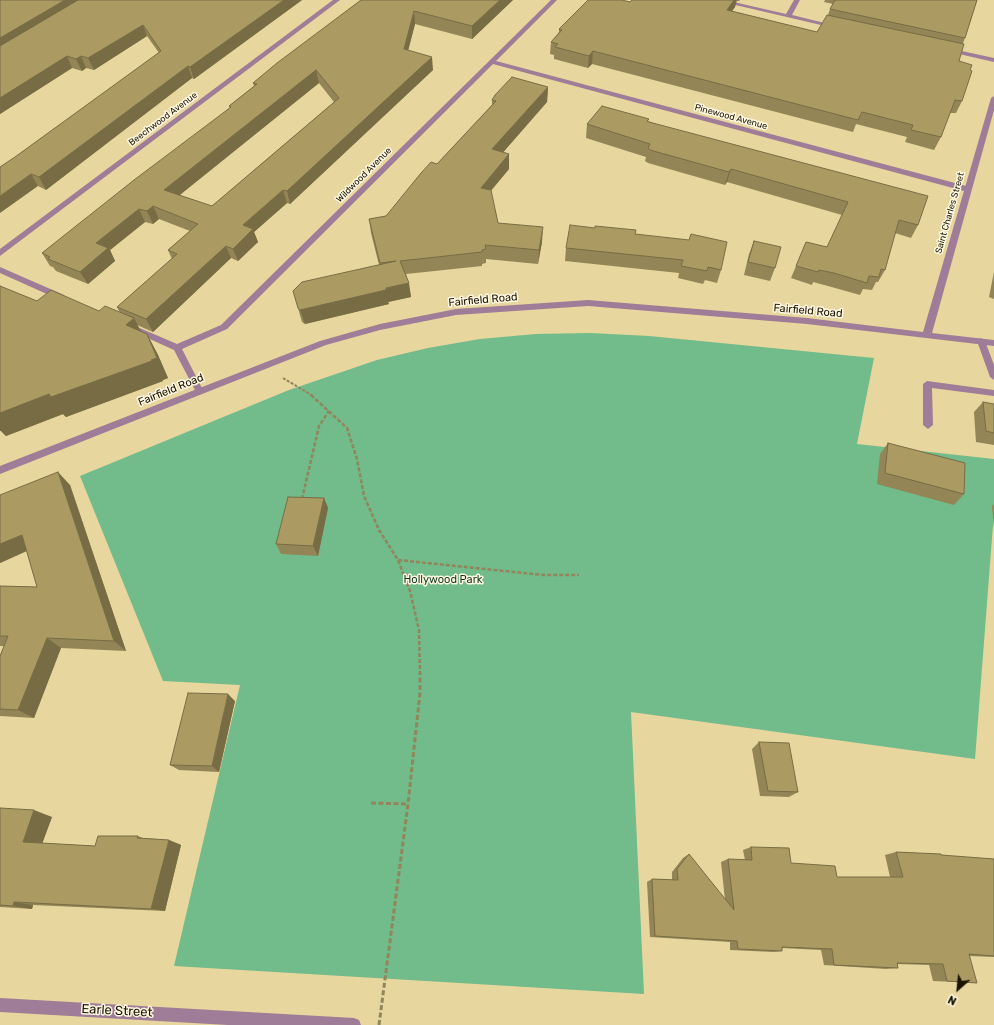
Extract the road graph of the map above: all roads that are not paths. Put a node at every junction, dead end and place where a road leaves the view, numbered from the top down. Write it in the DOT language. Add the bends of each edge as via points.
graph roads {
  1 [pos="337,0"];
  2 [pos="554,0"];
  3 [pos="717,0"];
  4 [pos="797,0"];
  5 [pos="788,16"];
  6 [pos="842,27"];
  7 [pos="941,49"];
  8 [pos="994,60"];
  9 [pos="491,62"];
  10 [pos="994,98"];
  11 [pos="967,189"];
  12 [pos="0,253"];
  13 [pos="0,270"];
  14 [pos="71,301"];
  15 [pos="127,326"];
  16 [pos="927,334"];
  17 [pos="981,341"];
  18 [pos="994,343"];
  19 [pos="177,348"];
  20 [pos="994,377"];
  21 [pos="199,390"];
  22 [pos="994,393"];
  23 [pos="928,426"];
  24 [pos="0,470"];
  25 [pos="0,1005"];
  26 [pos="354,1025"];
  1 -- 12 [label="street, Beechwood Avenue"];
  2 -- 9 [label="street, Wildwood Avenue"];
  3 -- 5 [label="street"];
  4 -- 5 [label="street"];
  5 -- 6 [label="street"];
  7 -- 8 [label="street"];
  9 -- 11 [label="street, Pinewood Avenue"];
  9 -- 19 [label="street, Wildwood Avenue" via="224,328"];
  10 -- 11 [label="street, Saint Charles Street"];
  11 -- 16 [label="street, Saint Charles Street"];
  13 -- 14 [label="street"];
  15 -- 19 [label="street"];
  16 -- 17 [label="street, Fairfield Road"];
  16 -- 21 [label="street, Fairfield Road" via="807,321 588,303 456,312 380,327 323,343"];
  17 -- 18 [label="street, Fairfield Road"];
  17 -- 20 [label="street"];
  19 -- 21 [label="street"];
  21 -- 24 [label="street, Fairfield Road"];
  22 -- 23 [label="street" via="927,384"];
  25 -- 26 [label="street, Earle Street"];
}
